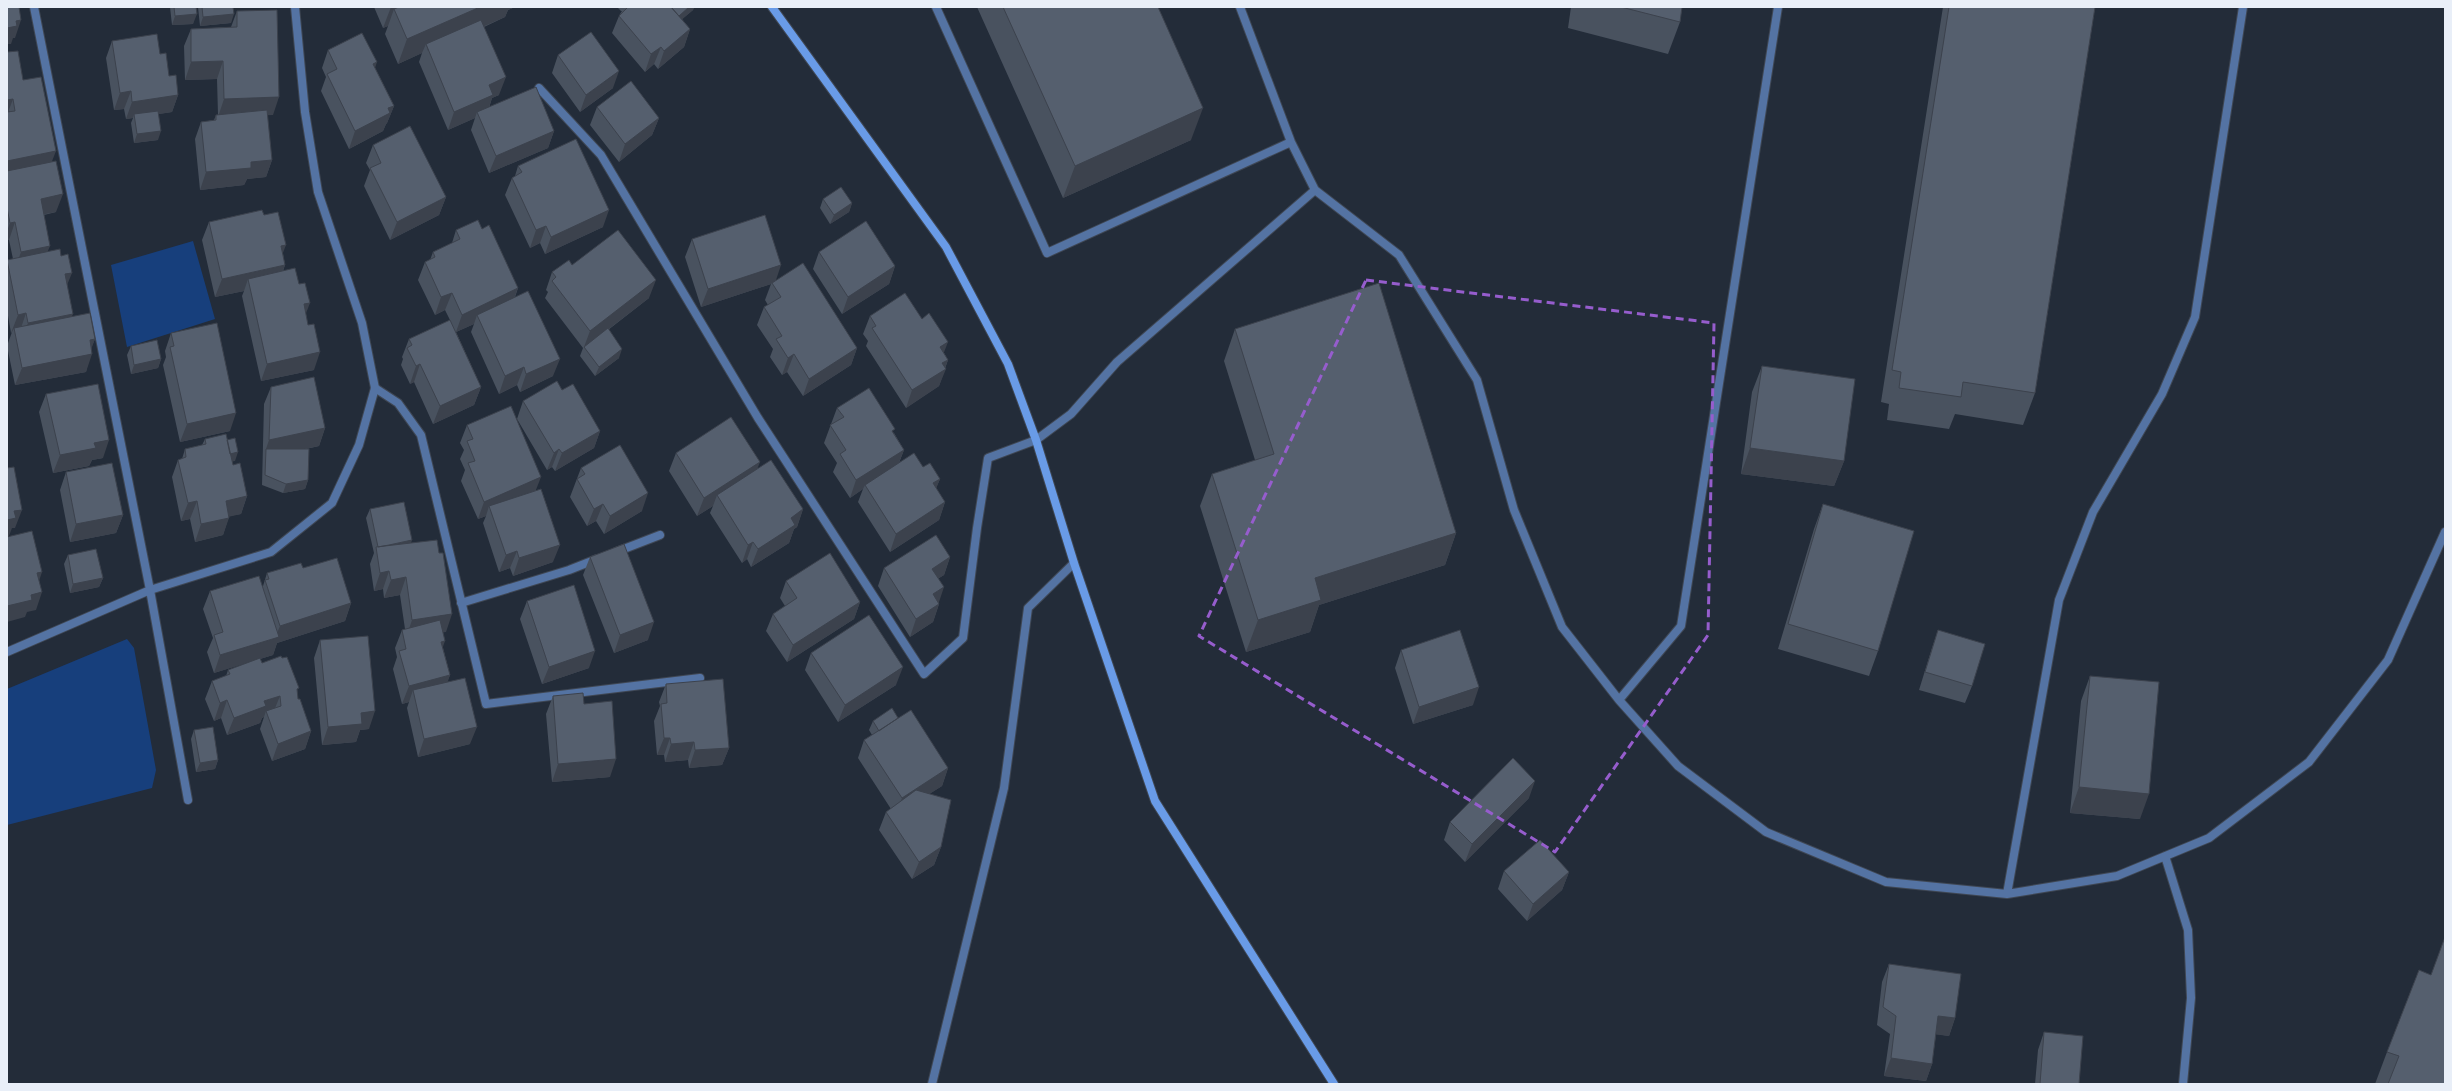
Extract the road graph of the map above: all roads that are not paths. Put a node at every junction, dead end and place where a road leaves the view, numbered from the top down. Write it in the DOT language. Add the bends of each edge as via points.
graph roads {
  1 [pos="34,7"];
  2 [pos="295,7"];
  3 [pos="772,7"];
  4 [pos="936,7"];
  5 [pos="1240,7"];
  6 [pos="1778,7"];
  7 [pos="2243,7"];
  8 [pos="539,88"];
  9 [pos="1291,142"];
  10 [pos="1315,190"];
  11 [pos="376,388"];
  12 [pos="1036,440"];
  13 [pos="2445,532"];
  14 [pos="660,535"];
  15 [pos="1074,563"];
  16 [pos="150,590"];
  17 [pos="461,603"];
  18 [pos="7,652"];
  19 [pos="700,678"];
  20 [pos="1619,700"];
  21 [pos="188,800"];
  22 [pos="2165,856"];
  23 [pos="2007,894"];
  24 [pos="932,1084"];
  25 [pos="1334,1084"];
  26 [pos="2183,1084"];
  1 -- 16 [label="street"];
  2 -- 11 [label="street" via="306,112 318,192 362,323"];
  3 -- 12 [label="street" via="946,247 1008,364"];
  4 -- 9 [label="street" via="1047,253"];
  5 -- 9 [label="street"];
  6 -- 20 [label="street" via="1681,626"];
  7 -- 23 [label="street" via="2196,316 2162,394 2092,512 2059,600"];
  8 -- 12 [label="street" via="601,155 758,418 924,674 963,638 988,458"];
  9 -- 10 [label="street"];
  10 -- 12 [label="street" via="1117,362 1071,414"];
  10 -- 20 [label="street" via="1399,256 1477,380 1514,510 1562,627"];
  11 -- 16 [label="street" via="359,445 332,503 271,552"];
  11 -- 17 [label="street" via="398,403 421,435"];
  12 -- 15 [label="street"];
  13 -- 22 [label="street" via="2388,660 2309,762 2209,838"];
  14 -- 17 [label="street" via="569,570"];
  15 -- 24 [label="street" via="1028,608 1004,788"];
  15 -- 25 [label="street" via="1155,801"];
  16 -- 18 [label="street"];
  16 -- 21 [label="street"];
  17 -- 19 [label="street" via="486,704"];
  20 -- 23 [label="street" via="1678,766 1766,832 1886,882"];
  22 -- 23 [label="street" via="2117,876"];
  22 -- 26 [label="street" via="2188,930 2191,998"];
}
